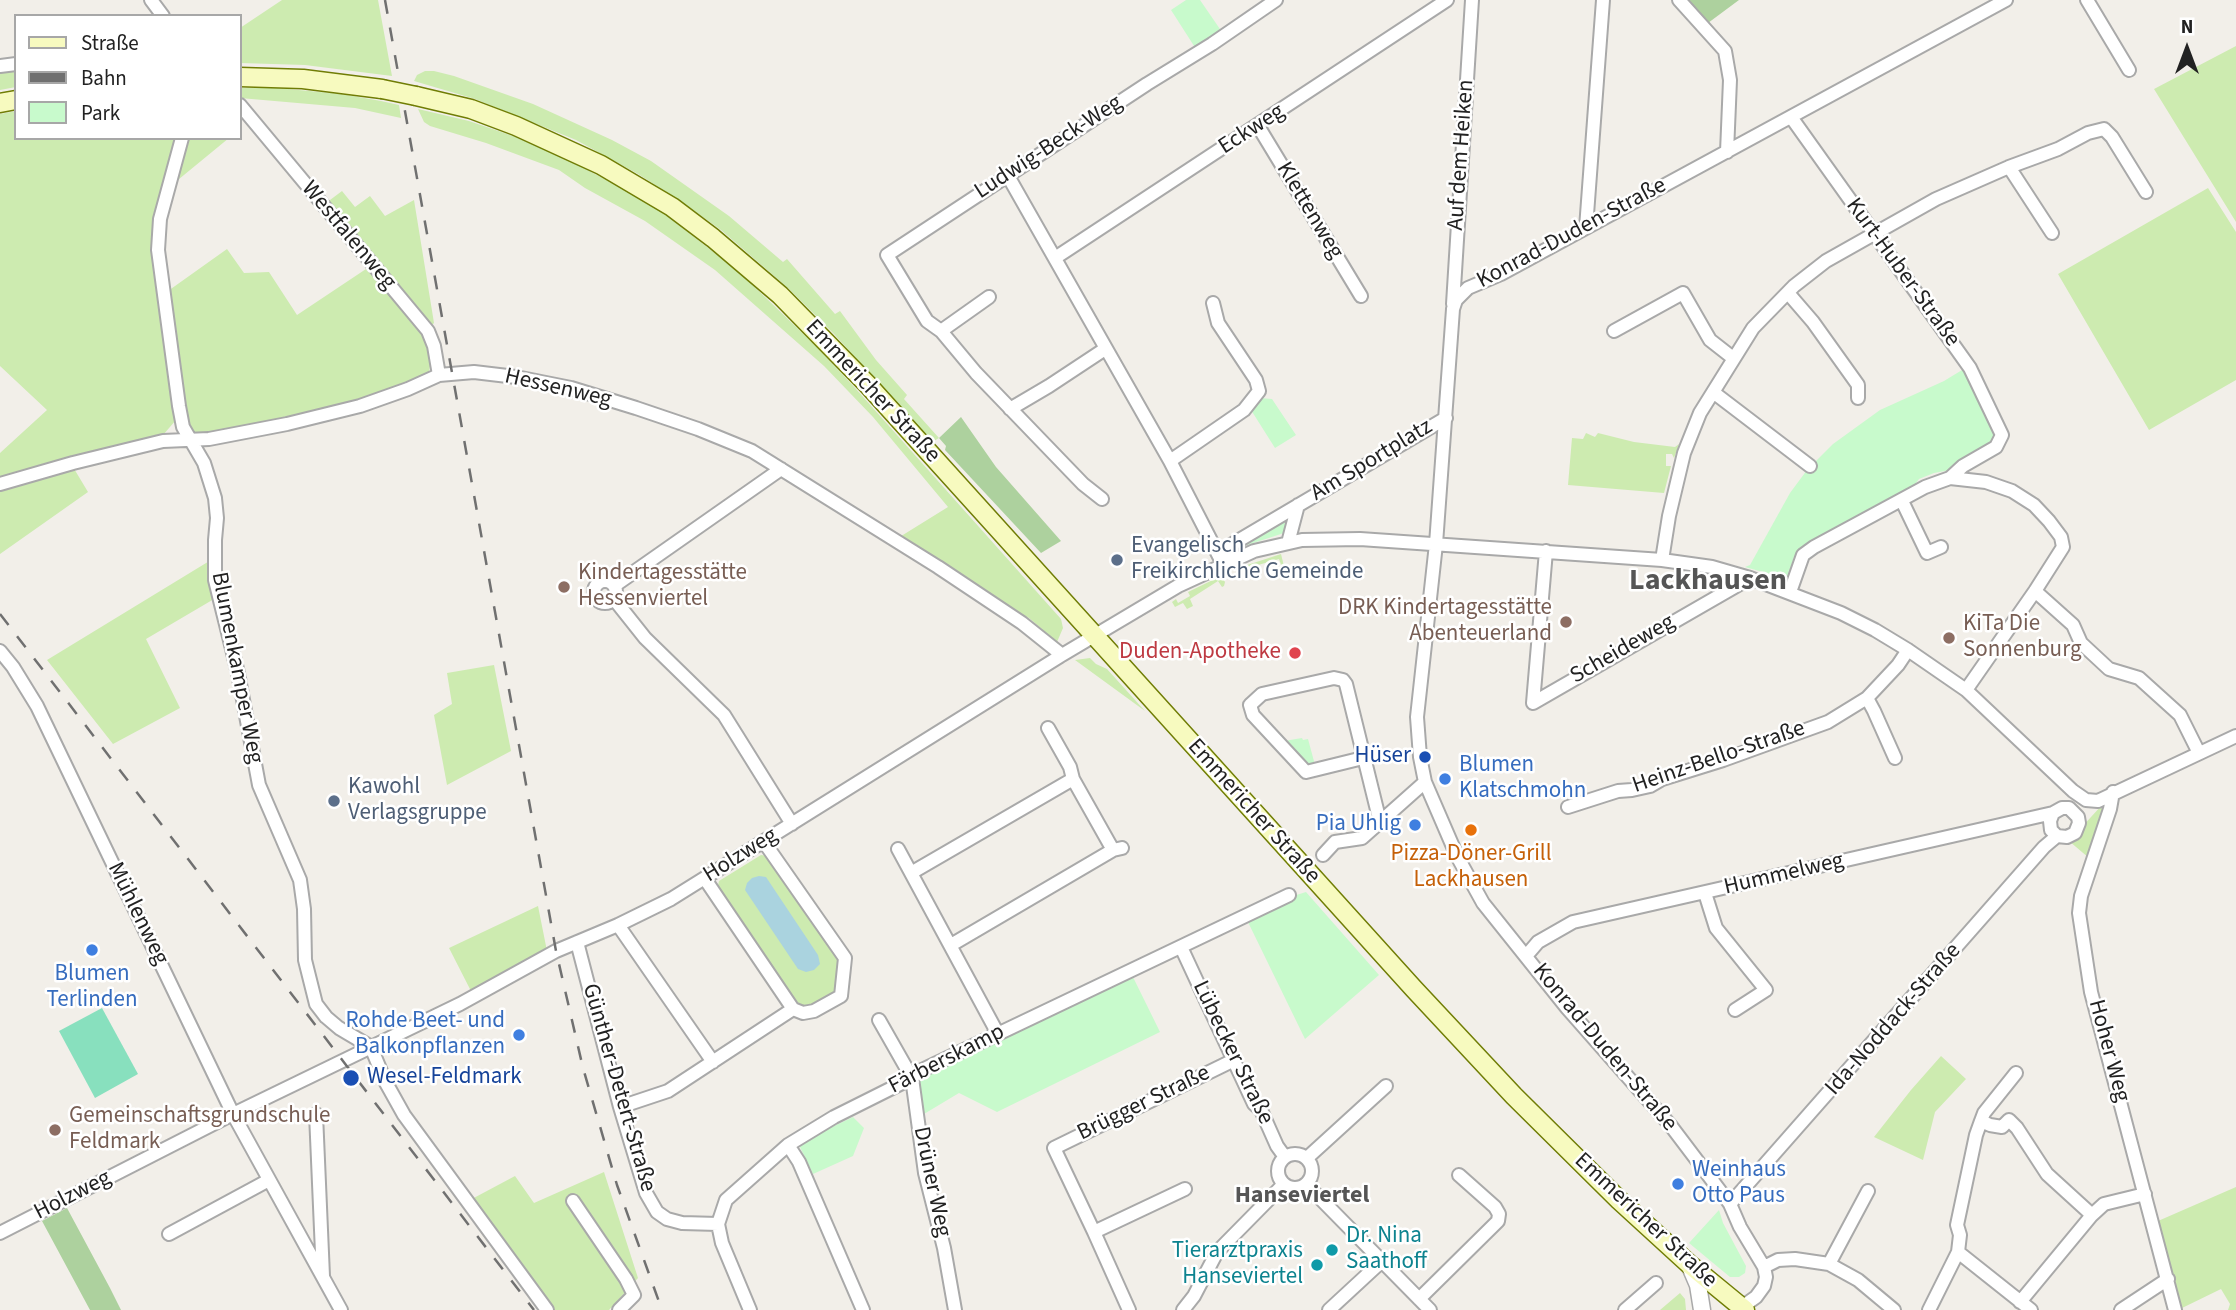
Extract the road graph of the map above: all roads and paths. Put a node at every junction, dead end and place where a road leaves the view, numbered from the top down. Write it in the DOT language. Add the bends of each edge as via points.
graph roads {
  1 [pos="1276,0"];
  2 [pos="1447,0"];
  3 [pos="1472,0"];
  4 [pos="1603,0"];
  5 [pos="1679,0"];
  6 [pos="2006,0"];
  7 [pos="2087,0"];
  8 [pos="2129,70"];
  9 [pos="242,77"];
  10 [pos="242,107"];
  11 [pos="1791,117"];
  12 [pos="1258,126"];
  13 [pos="181,140"];
  14 [pos="1727,152"];
  15 [pos="2009,167"];
  16 [pos="1008,176"];
  17 [pos="2146,192"];
  18 [pos="1586,228"];
  19 [pos="2052,233"];
  20 [pos="1873,234"];
  21 [pos="1055,258"];
  22 [pos="1788,293"];
  23 [pos="1361,296"];
  24 [pos="989,297"];
  25 [pos="1213,303"];
  26 [pos="1453,309"];
  27 [pos="940,331"];
  28 [pos="1614,331"];
  29 [pos="1105,349"];
  30 [pos="1733,358"];
  31 [pos="439,375"];
  32 [pos="1713,392"];
  33 [pos="1858,398"];
  34 [pos="1010,409"];
  35 [pos="1446,418"];
  36 [pos="188,440"];
  37 [pos="1170,461"];
  38 [pos="1810,466"];
  39 [pos="780,469"];
  40 [pos="1950,478"];
  41 [pos="0,484"];
  42 [pos="1102,499"];
  43 [pos="1902,501"];
  44 [pos="1298,505"];
  45 [pos="1287,543"];
  46 [pos="1436,544"];
  47 [pos="1941,547"];
  48 [pos="1546,551"];
  49 [pos="1662,560"];
  50 [pos="1223,564"];
  51 [pos="1751,578"];
  52 [pos="2035,591"];
  53 [pos="1790,592"];
  54 [pos="1095,635"];
  55 [pos="1908,650"];
  56 [pos="0,651"];
  57 [pos="1062,655"];
  58 [pos="1966,690"];
  59 [pos="1867,698"];
  60 [pos="1048,728"];
  61 [pos="2236,736"];
  62 [pos="2199,753"];
  63 [pos="1363,758"];
  64 [pos="1895,758"];
  65 [pos="1073,779"];
  66 [pos="1425,782"];
  67 [pos="2113,792"];
  68 [pos="1568,807"];
  69 [pos="2053,813"];
  70 [pos="1380,822"];
  71 [pos="792,824"];
  72 [pos="2057,836"];
  73 [pos="764,842"];
  74 [pos="898,849"];
  75 [pos="1323,855"];
  76 [pos="912,873"];
  77 [pos="705,879"];
  78 [pos="1705,893"];
  79 [pos="1289,895"];
  80 [pos="618,925"];
  81 [pos="577,942"];
  82 [pos="951,945"];
  83 [pos="1181,947"];
  84 [pos="1526,956"];
  85 [pos="793,1009"];
  86 [pos="1735,1010"];
  87 [pos="879,1020"];
  88 [pos="998,1034"];
  89 [pos="371,1047"];
  90 [pos="1234,1060"];
  91 [pos="713,1062"];
  92 [pos="2016,1073"];
  93 [pos="912,1078"];
  94 [pos="1386,1086"];
  95 [pos="1992,1103"];
  96 [pos="620,1107"];
  97 [pos="233,1114"];
  98 [pos="316,1114"];
  99 [pos="1981,1121"];
  100 [pos="2013,1124"];
  101 [pos="788,1144"];
  102 [pos="1285,1157"];
  103 [pos="1307,1158"];
  104 [pos="1459,1175"];
  105 [pos="269,1180"];
  106 [pos="1284,1184"];
  107 [pos="1306,1184"];
  108 [pos="1185,1189"];
  109 [pos="1868,1191"];
  110 [pos="2145,1194"];
  111 [pos="573,1201"];
  112 [pos="1730,1204"];
  113 [pos="2092,1215"];
  114 [pos="718,1224"];
  115 [pos="1094,1232"];
  116 [pos="0,1233"];
  117 [pos="169,1234"];
  118 [pos="1958,1252"];
  119 [pos="1382,1261"];
  120 [pos="1689,1264"];
  121 [pos="1829,1264"];
  122 [pos="1764,1267"];
  123 [pos="324,1279"];
  124 [pos="2168,1279"];
  125 [pos="1656,1283"];
  126 [pos="1419,1299"];
  127 [pos="2026,1307"];
  128 [pos="1741,1309"];
  129 [pos="341,1310"];
  130 [pos="547,1310"];
  131 [pos="619,1310"];
  132 [pos="750,1310"];
  133 [pos="863,1310"];
  134 [pos="955,1310"];
  135 [pos="1129,1310"];
  136 [pos="1183,1310"];
  137 [pos="1329,1310"];
  138 [pos="1430,1310"];
  139 [pos="1625,1310"];
  140 [pos="1702,1310"];
  141 [pos="1894,1310"];
  142 [pos="1928,1310"];
  143 [pos="2121,1310"];
  144 [pos="2175,1310"];
  1 -- 16 [label="street, Ludwig-Beck-Weg"];
  2 -- 12 [label="street, Eckweg"];
  3 -- 26 [label="street, Auf dem Heiken"];
  4 -- 18 [label="street"];
  5 -- 14 [label="street" via="1725,51 1730,80"];
  6 -- 11 [label="street, Konrad-Duden-Straße"];
  7 -- 8 [label="street"];
  9 -- 54 [label="main road, Emmericher Straße, bridge" via="382,89 471,109 601,165 671,207 780,295"];
  10 -- 31 [label="street, Westfalenweg" via="428,331"];
  11 -- 14 [label="street, Konrad-Duden-Straße"];
  11 -- 20 [label="street, Kurt-Huber-Straße"];
  12 -- 21 [label="street, Eckweg"];
  12 -- 23 [label="street, Klettenweg"];
  13 -- 36 [label="street, Blumenkamper Weg" via="160,219 158,250 179,406"];
  14 -- 18 [label="street, Konrad-Duden-Straße"];
  15 -- 17 [label="street" via="2104,130"];
  15 -- 19 [label="street"];
  15 -- 20 [label="street" via="1936,199"];
  16 -- 21 [label="street"];
  16 -- 27 [label="street, Ludwig-Beck-Weg" via="887,255 927,321"];
  18 -- 26 [label="street, Konrad-Duden-Straße" via="1468,288"];
  20 -- 22 [label="street" via="1826,261"];
  20 -- 40 [label="street, Kurt-Huber-Straße" via="1970,368 2001,435 1996,447"];
  21 -- 29 [label="street"];
  22 -- 30 [label="street" via="1753,328"];
  22 -- 33 [label="street" via="1858,385"];
  24 -- 27 [label="street"];
  25 -- 37 [label="street" via="1218,323 1259,391 1244,410"];
  26 -- 35 [label="street, Konrad-Duden-Straße"];
  27 -- 34 [label="street"];
  28 -- 30 [label="street" via="1683,293 1710,340"];
  29 -- 34 [label="street"];
  29 -- 37 [label="street"];
  30 -- 32 [label="street"];
  31 -- 36 [label="street, Hessenweg" via="360,407 287,425"];
  31 -- 39 [label="street, Hessenweg" via="494,374 571,388 698,429 752,451"];
  32 -- 38 [label="street"];
  32 -- 49 [label="street" via="1684,453"];
  34 -- 42 [label="street"];
  35 -- 44 [label="street, Am Sportplatz"];
  35 -- 46 [label="street, Konrad-Duden-Straße"];
  36 -- 41 [label="street, Hessenweg" via="163,442"];
  36 -- 89 [label="street, Blumenkamper Weg" via="204,463 215,498 215,580 259,785 300,880 305,960 313,995 326,1017"];
  37 -- 50 [label="street"];
  39 -- 57 [label="street, Hessenweg" via="938,567"];
  39 -- 71 [label="street" via="614,592 645,638 724,715"];
  40 -- 43 [label="street"];
  40 -- 52 [label="street" via="2012,491 2034,505 2062,537 2063,547"];
  43 -- 47 [label="street" via="1927,553"];
  43 -- 53 [label="street" via="1803,555"];
  44 -- 45 [label="street, Am Sportplatz"];
  44 -- 50 [label="street, Am Sportplatz" via="1231,545"];
  45 -- 46 [label="street, Holzweg" via="1360,539"];
  45 -- 50 [label="street, Holzweg"];
  46 -- 48 [label="street, Holzweg"];
  46 -- 66 [label="street, Konrad-Duden-Straße" via="1417,717"];
  48 -- 49 [label="street, Holzweg"];
  48 -- 51 [label="street, Scheideweg" via="1533,703"];
  49 -- 51 [label="street, Holzweg"];
  50 -- 54 [label="street, Holzweg"];
  51 -- 53 [label="street, Holzweg"];
  52 -- 58 [label="street"];
  52 -- 62 [label="street" via="2073,625 2081,643 2109,669 2139,678 2180,715"];
  53 -- 55 [label="street, Holzweg" via="1841,612"];
  54 -- 57 [label="street, Holzweg"];
  54 -- 120 [label="main road, Emmericher Straße" via="1514,1096"];
  55 -- 58 [label="street, Holzweg"];
  55 -- 59 [label="street, Heinz-Bello-Straße"];
  56 -- 97 [label="street, Mühlenweg" via="37,706"];
  57 -- 71 [label="street, Holzweg"];
  58 -- 67 [label="street, Holzweg" via="2073,791 2086,800 2098,801"];
  59 -- 64 [label="street"];
  59 -- 68 [label="street, Heinz-Bello-Straße" via="1828,722 1650,786"];
  60 -- 65 [label="street"];
  61 -- 62 [label="street"];
  62 -- 67 [label="street"];
  63 -- 63 [label="street" via="1346,684 1339,678 1262,694 1250,705 1253,715 1306,772"];
  63 -- 70 [label="street"];
  65 -- 76 [label="street"];
  65 -- 82 [label="street" via="1117,849"];
  66 -- 70 [label="street"];
  66 -- 84 [label="street, Konrad-Duden-Straße" via="1483,903"];
  67 -- 110 [label="street, Hoher Weg" via="2079,913 2091,992"];
  69 -- 72 [label="street" via="2051,830"];
  69 -- 72 [label="street, Ida-Noddack-Straße" via="2069,808 2078,817 2076,832"];
  69 -- 78 [label="street, Hummelweg"];
  70 -- 75 [label="street" via="1362,838 1335,842"];
  71 -- 73 [label="street, Holzweg"];
  72 -- 112 [label="street, Ida-Noddack-Straße"];
  73 -- 77 [label="street, Holzweg"];
  73 -- 85 [label="street" via="845,958 841,996 814,1012"];
  74 -- 76 [label="street"];
  76 -- 82 [label="street"];
  77 -- 80 [label="street, Holzweg"];
  77 -- 85 [label="street"];
  78 -- 84 [label="street, Hummelweg" via="1573,922 1538,942"];
  78 -- 86 [label="street" via="1716,928 1766,990"];
  79 -- 83 [label="street, Färberskamp"];
  80 -- 81 [label="street, Holzweg"];
  80 -- 91 [label="street"];
  81 -- 89 [label="street, Holzweg"];
  81 -- 96 [label="street, Günther-Detert-Straße"];
  82 -- 88 [label="street"];
  83 -- 88 [label="street, Färberskamp"];
  83 -- 90 [label="street, Lübecker Straße"];
  84 -- 112 [label="street, Konrad-Duden-Straße" via="1671,1126"];
  85 -- 91 [label="street"];
  87 -- 93 [label="street, Drüner Weg"];
  88 -- 93 [label="street, Färberskamp"];
  89 -- 97 [label="street, Holzweg"];
  89 -- 130 [label="street" via="404,1115"];
  90 -- 102 [label="street, Lübecker Straße"];
  90 -- 115 [label="street, Brügger Straße" via="1054,1148"];
  91 -- 96 [label="street" via="668,1091"];
  92 -- 95 [label="street"];
  93 -- 101 [label="street, Färberskamp"];
  93 -- 134 [label="street, Drüner Weg" via="925,1173"];
  94 -- 103 [label="street"];
  95 -- 99 [label="street"];
  95 -- 100 [label="street"];
  96 -- 114 [label="street, Günther-Detert-Straße" via="636,1165 657,1212 673,1222"];
  97 -- 105 [label="street, Mühlenweg"];
  97 -- 116 [label="street, Holzweg"];
  98 -- 123 [label="street"];
  99 -- 100 [label="street" via="2002,1127"];
  99 -- 118 [label="street" via="1957,1225"];
  100 -- 113 [label="street" via="2047,1174"];
  101 -- 114 [label="street, Färberskamp" via="726,1200"];
  101 -- 133 [label="street"];
  102 -- 103 [label="street" via="1300,1154"];
  102 -- 106 [label="street" via="1278,1175"];
  103 -- 107 [label="street" via="1312,1171"];
  104 -- 126 [label="street" via="1495,1207 1498,1221"];
  105 -- 117 [label="street"];
  105 -- 123 [label="street, Mühlenweg"];
  106 -- 107 [label="street" via="1295,1188"];
  106 -- 136 [label="street" via="1217,1252"];
  107 -- 119 [label="street"];
  108 -- 115 [label="street"];
  109 -- 121 [label="street"];
  110 -- 113 [label="street" via="2104,1204"];
  110 -- 124 [label="street, Hoher Weg"];
  111 -- 131 [label="street" via="634,1295"];
  112 -- 122 [label="street, Konrad-Duden-Straße"];
  113 -- 127 [label="street"];
  114 -- 132 [label="street"];
  115 -- 135 [label="street"];
  118 -- 127 [label="street"];
  118 -- 142 [label="street"];
  119 -- 126 [label="street"];
  119 -- 137 [label="street"];
  120 -- 128 [label="main road, Emmericher Straße"];
  120 -- 140 [label="street"];
  121 -- 122 [label="street" via="1796,1259"];
  121 -- 141 [label="street" via="1858,1280"];
  122 -- 128 [label="street" via="1764,1286"];
  123 -- 129 [label="street, Mühlenweg"];
  124 -- 143 [label="street"];
  124 -- 144 [label="street, Hoher Weg"];
  125 -- 139 [label="street"];
  126 -- 138 [label="street"];
}
